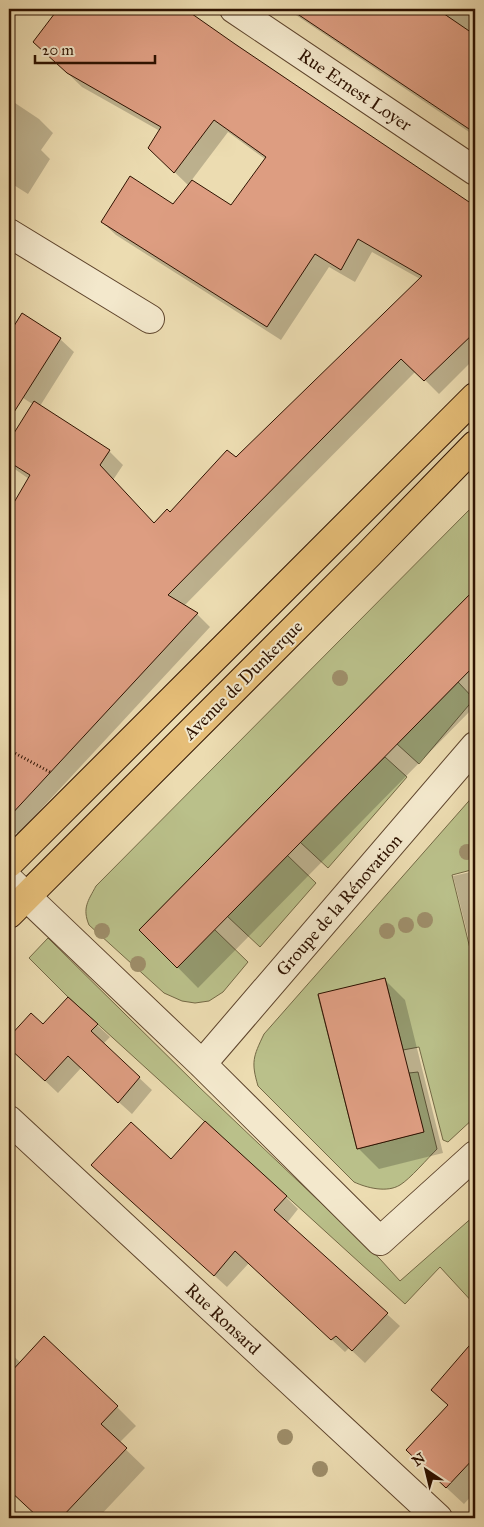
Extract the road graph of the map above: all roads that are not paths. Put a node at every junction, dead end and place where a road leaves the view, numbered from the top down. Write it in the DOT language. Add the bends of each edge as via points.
graph roads {
  1 [pos="234,9"];
  2 [pos="475,171"];
  3 [pos="9,233"];
  4 [pos="150,319"];
  5 [pos="475,397"];
  6 [pos="475,445"];
  7 [pos="475,746"];
  8 [pos="9,863"];
  9 [pos="15,897"];
  10 [pos="202,1064"];
  11 [pos="9,1120"];
  12 [pos="475,1155"];
  13 [pos="438,1518"];
  1 -- 2 [label="street, Rue Ernest Loyer"];
  3 -- 4 [label="street"];
  5 -- 8 [label="main road, Avenue de Dunkerque"];
  6 -- 9 [label="main road, Avenue de Dunkerque" via="362,562"];
  7 -- 10 [label="street, Groupe de la Rénovation"];
  9 -- 10 [label="street"];
  10 -- 12 [label="street" via="380,1241"];
  11 -- 13 [label="street, Rue Ronsard"];
}
